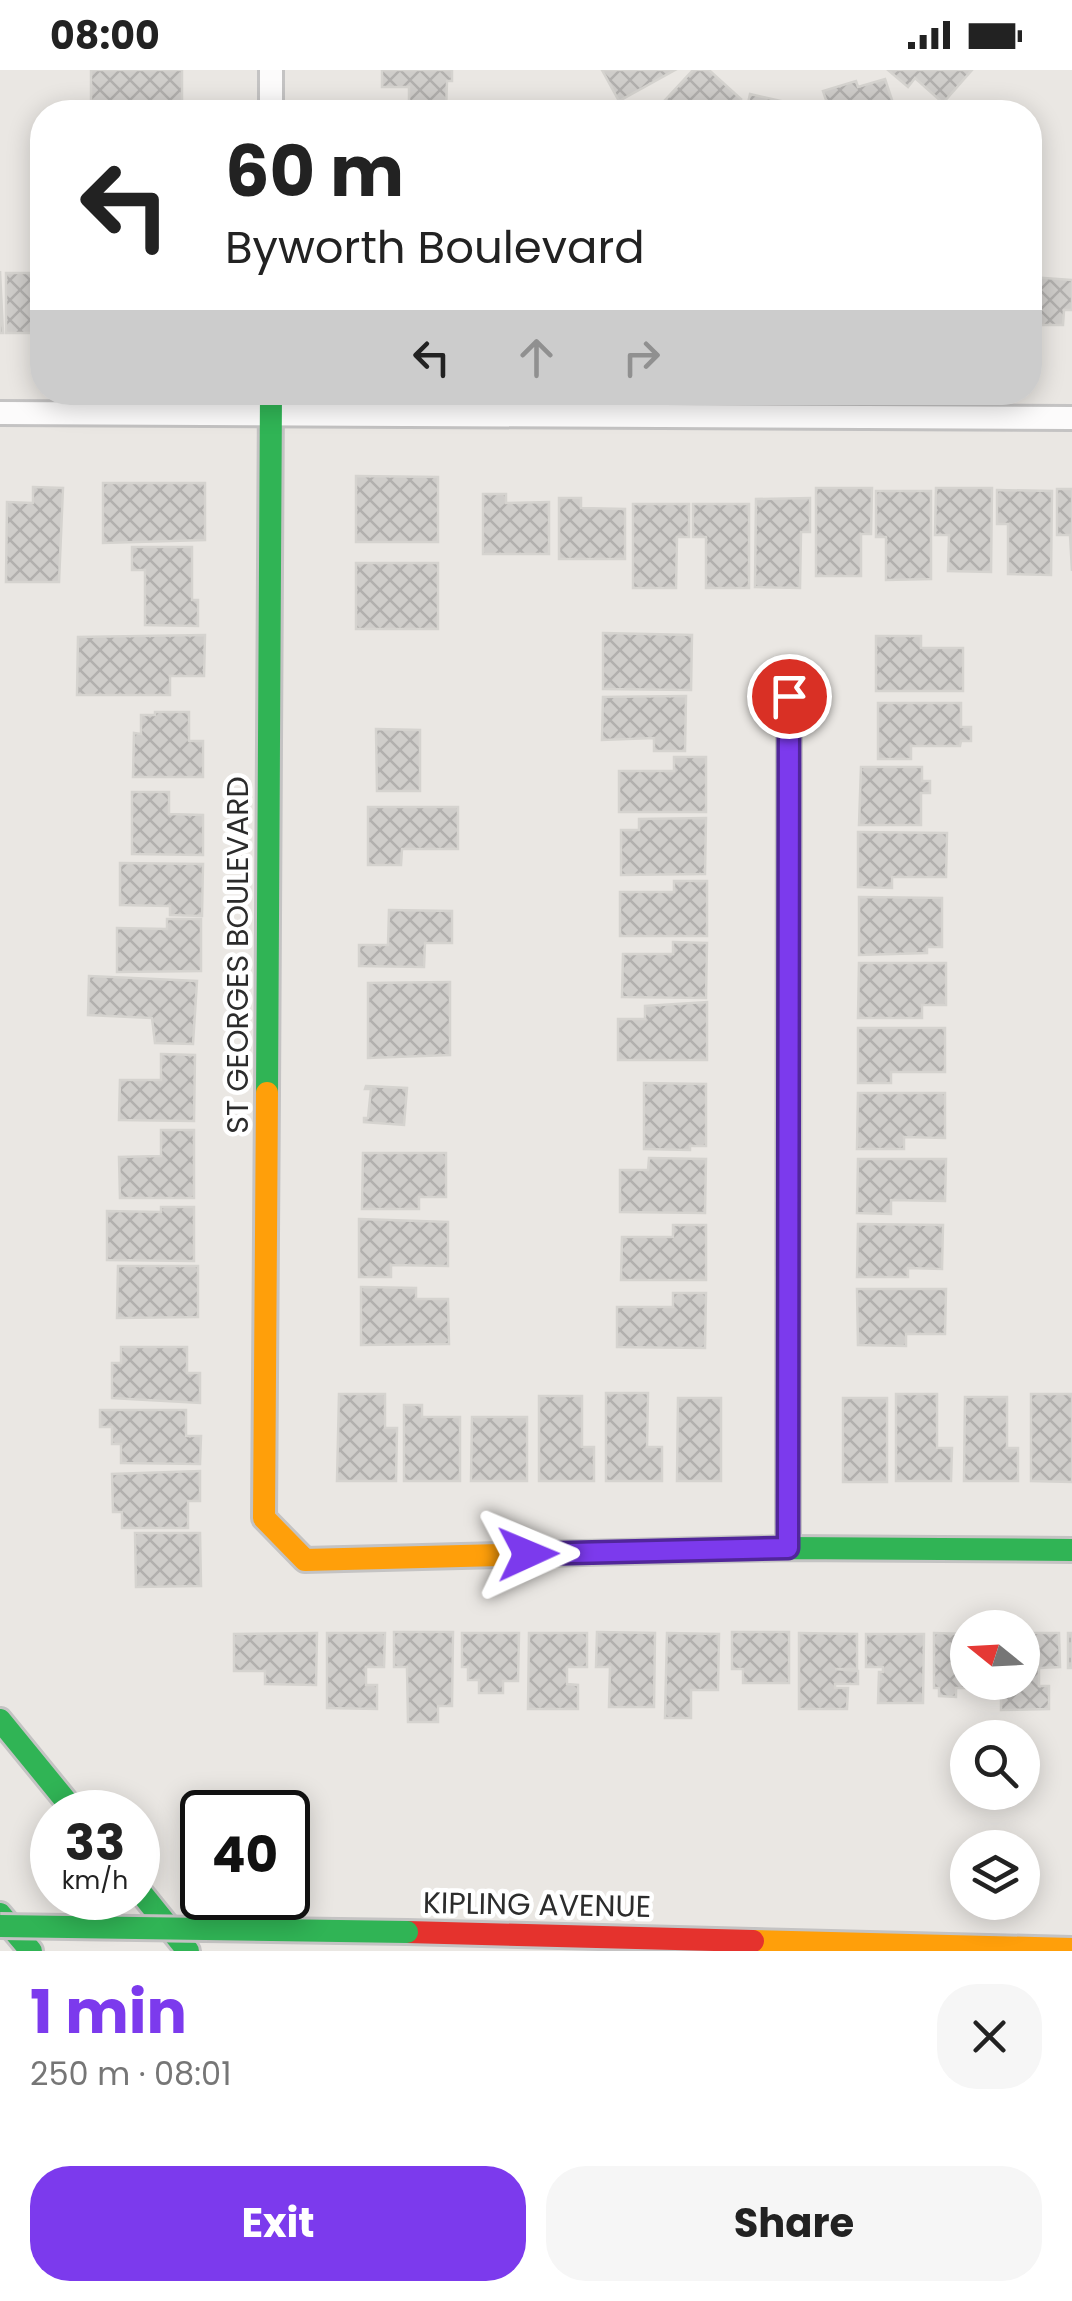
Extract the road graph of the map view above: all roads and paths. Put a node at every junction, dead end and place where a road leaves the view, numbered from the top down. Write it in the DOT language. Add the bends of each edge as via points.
graph roads {
  1 [pos="271,70"];
  2 [pos="271,100"];
  3 [pos="241,405"];
  4 [pos="271,405"];
  5 [pos="328,405"];
  6 [pos="0,413"];
  7 [pos="1072,418"];
  8 [pos="789,696"];
  9 [pos="788,1548"];
  10 [pos="1072,1550"];
  11 [pos="0,1720"];
  12 [pos="57,1790"];
  13 [pos="0,1914"];
  14 [pos="160,1916"];
  15 [pos="0,1926"];
  16 [pos="1072,1949"];
  17 [pos="31,1951"];
  18 [pos="188,1951"];
  1 -- 2 [label="street"];
  3 -- 6 [label="street"];
  4 -- 9 [label="main road, ST GEORGES BOULEVARD" via="264,1518 305,1560"];
  5 -- 7 [label="street"];
  8 -- 9 [label="street"];
  9 -- 10 [label="main road"];
  11 -- 12 [label="main road"];
  13 -- 17 [label="main road"];
  14 -- 18 [label="main road"];
  15 -- 16 [label="main road, KIPLING AVENUE, bridge"];
}
